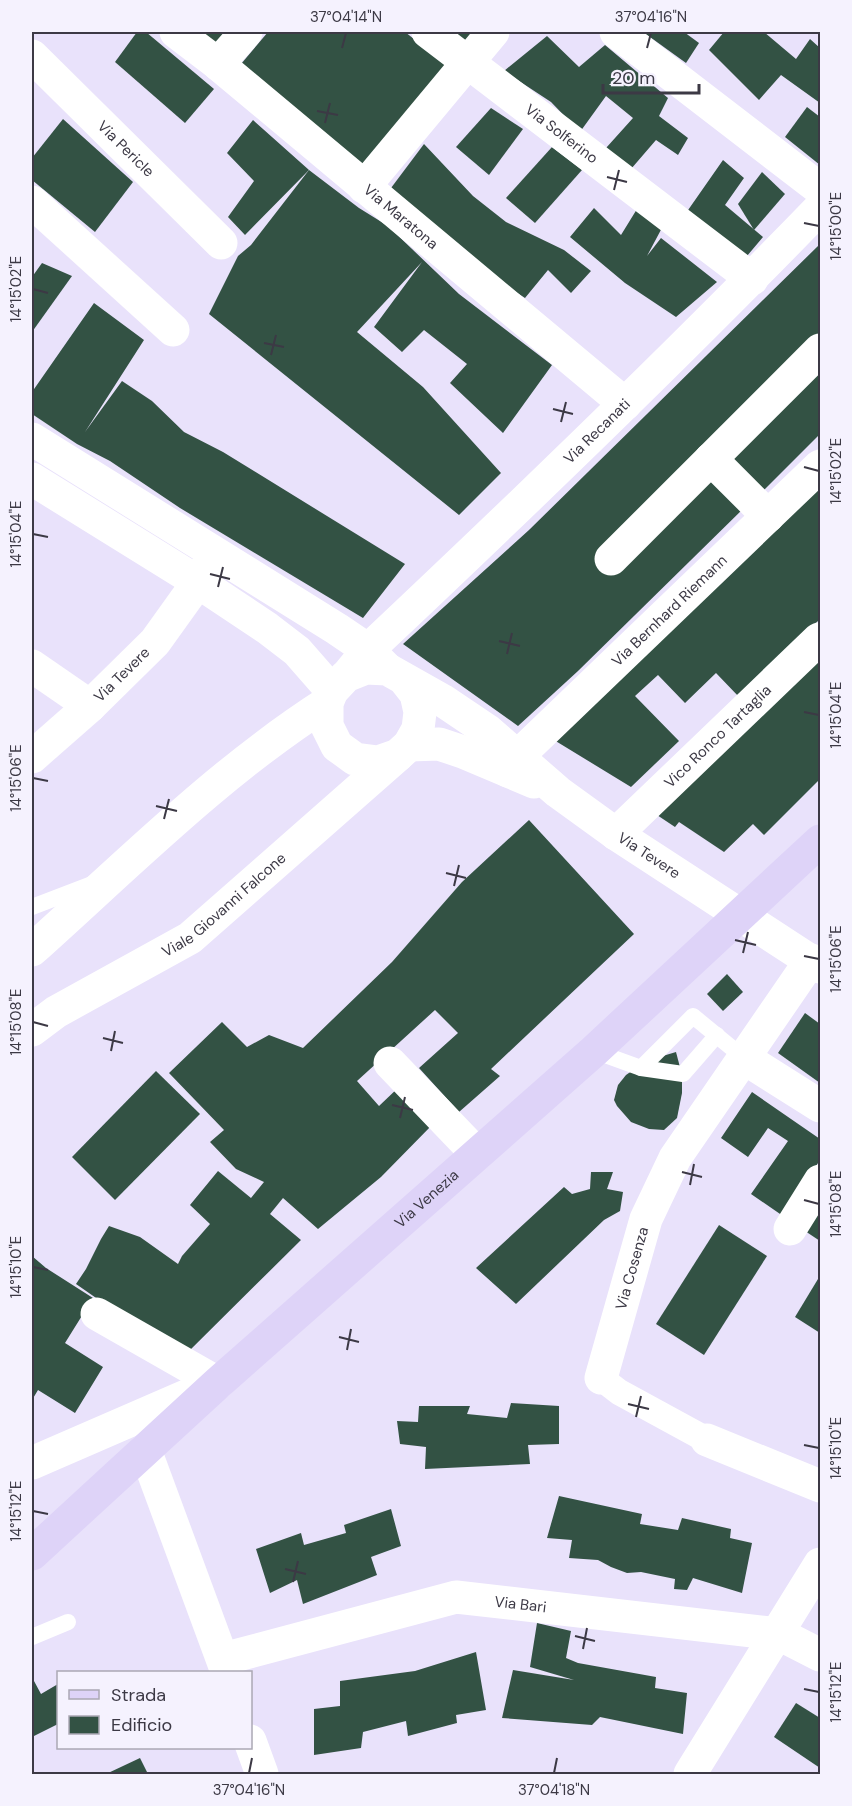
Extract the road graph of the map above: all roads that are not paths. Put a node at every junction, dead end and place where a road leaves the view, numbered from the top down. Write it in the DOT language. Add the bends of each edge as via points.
graph roads {
  1 [pos="176,32"];
  2 [pos="246,32"];
  3 [pos="428,32"];
  4 [pos="493,32"];
  5 [pos="616,32"];
  6 [pos="32,56"];
  7 [pos="468,62"];
  8 [pos="218,64"];
  9 [pos="364,187"];
  10 [pos="32,202"];
  11 [pos="818,211"];
  12 [pos="221,243"];
  13 [pos="752,279"];
  14 [pos="173,330"];
  15 [pos="820,350"];
  16 [pos="625,404"];
  17 [pos="32,439"];
  18 [pos="711,459"];
  19 [pos="820,466"];
  20 [pos="32,479"];
  21 [pos="768,516"];
  22 [pos="216,553"];
  23 [pos="611,559"];
  24 [pos="198,582"];
  25 [pos="819,639"];
  26 [pos="32,666"];
  27 [pos="387,666"];
  28 [pos="335,690"];
  29 [pos="90,706"];
  30 [pos="404,750"];
  31 [pos="32,757"];
  32 [pos="513,763"];
  33 [pos="616,834"];
  34 [pos="820,841"];
  35 [pos="116,875"];
  36 [pos="32,907"];
  37 [pos="741,915"];
  38 [pos="32,950"];
  39 [pos="817,959"];
  40 [pos="32,1030"];
  41 [pos="717,1035"];
  42 [pos="594,1051"];
  43 [pos="744,1058"];
  44 [pos="390,1063"];
  45 [pos="641,1068"];
  46 [pos="820,1107"];
  47 [pos="477,1154"];
  48 [pos="820,1181"];
  49 [pos="790,1229"];
  50 [pos="97,1314"];
  51 [pos="601,1378"];
  52 [pos="218,1383"];
  53 [pos="707,1440"];
  54 [pos="144,1450"];
  55 [pos="32,1463"];
  56 [pos="820,1486"];
  57 [pos="32,1554"];
  58 [pos="820,1564"];
  59 [pos="68,1622"];
  60 [pos="779,1634"];
  61 [pos="32,1637"];
  62 [pos="820,1655"];
  63 [pos="225,1666"];
  64 [pos="252,1746"];
  65 [pos="262,1774"];
  66 [pos="690,1774"];
  1 -- 8 [label="street, Via Maratona"];
  2 -- 8 [label="street"];
  3 -- 7 [label="street, Via Solferino"];
  4 -- 7 [label="street"];
  5 -- 11 [label="street"];
  6 -- 12 [label="street, Via Pericle"];
  7 -- 9 [label="street"];
  7 -- 13 [label="street, Via Solferino"];
  8 -- 9 [label="street, Via Maratona"];
  9 -- 16 [label="street, Via Maratona"];
  10 -- 14 [label="street"];
  11 -- 13 [label="street, Via Recanati"];
  13 -- 16 [label="street, Via Recanati"];
  15 -- 18 [label="street"];
  16 -- 27 [label="street, Via Recanati"];
  17 -- 22 [label="street"];
  18 -- 21 [label="street"];
  18 -- 23 [label="street"];
  19 -- 21 [label="street, Via Bernhard Riemann"];
  20 -- 24 [label="street"];
  21 -- 32 [label="street, Via Bernhard Riemann"];
  22 -- 24 [label="street, Via Tevere"];
  22 -- 27 [label="street"];
  24 -- 28 [label="street" via="297,651"];
  24 -- 29 [label="street, Via Tevere" via="155,642"];
  25 -- 33 [label="street, Vico Ronco Tartaglia"];
  26 -- 29 [label="street"];
  27 -- 28 [label="street" via="366,668"];
  27 -- 30 [label="street" via="416,694 420,712 418,729"];
  27 -- 32 [label="street, Via Tevere" via="479,725"];
  28 -- 30 [label="street" via="327,726 337,746 355,759 378,762"];
  28 -- 35 [label="street" via="234,769"];
  29 -- 31 [label="street, Via Tevere"];
  30 -- 32 [label="street" via="439,744"];
  30 -- 40 [label="street, Viale Giovanni Falcone" via="190,938 56,1012"];
  32 -- 33 [label="street, Via Tevere"];
  33 -- 37 [label="street, Via Tevere"];
  34 -- 37 [label="main road, Via Venezia"];
  35 -- 36 [label="lane"];
  35 -- 38 [label="street"];
  37 -- 39 [label="street, Via Tevere"];
  37 -- 42 [label="main road, Via Venezia"];
  39 -- 43 [label="street, Via Cosenza"];
  41 -- 43 [label="lane"];
  41 -- 45 [label="lane" via="682,1074"];
  41 -- 45 [label="lane" via="693,1016"];
  42 -- 45 [label="lane"];
  42 -- 47 [label="main road, Via Venezia"];
  43 -- 46 [label="street"];
  43 -- 51 [label="street, Via Cosenza" via="675,1158 646,1219"];
  44 -- 47 [label="street"];
  47 -- 52 [label="main road, Via Venezia"];
  48 -- 49 [label="street"];
  50 -- 52 [label="street"];
  51 -- 53 [label="street, Via Cosenza"];
  52 -- 54 [label="main road, Via Venezia"];
  52 -- 55 [label="street"];
  53 -- 56 [label="street, Via Cosenza"];
  54 -- 57 [label="main road, Via Venezia"];
  54 -- 63 [label="street"];
  58 -- 60 [label="street"];
  59 -- 61 [label="lane"];
  60 -- 62 [label="street, Via Bari"];
  60 -- 63 [label="street, Via Bari" via="456,1597"];
  60 -- 66 [label="street"];
  64 -- 65 [label="street"];
}
